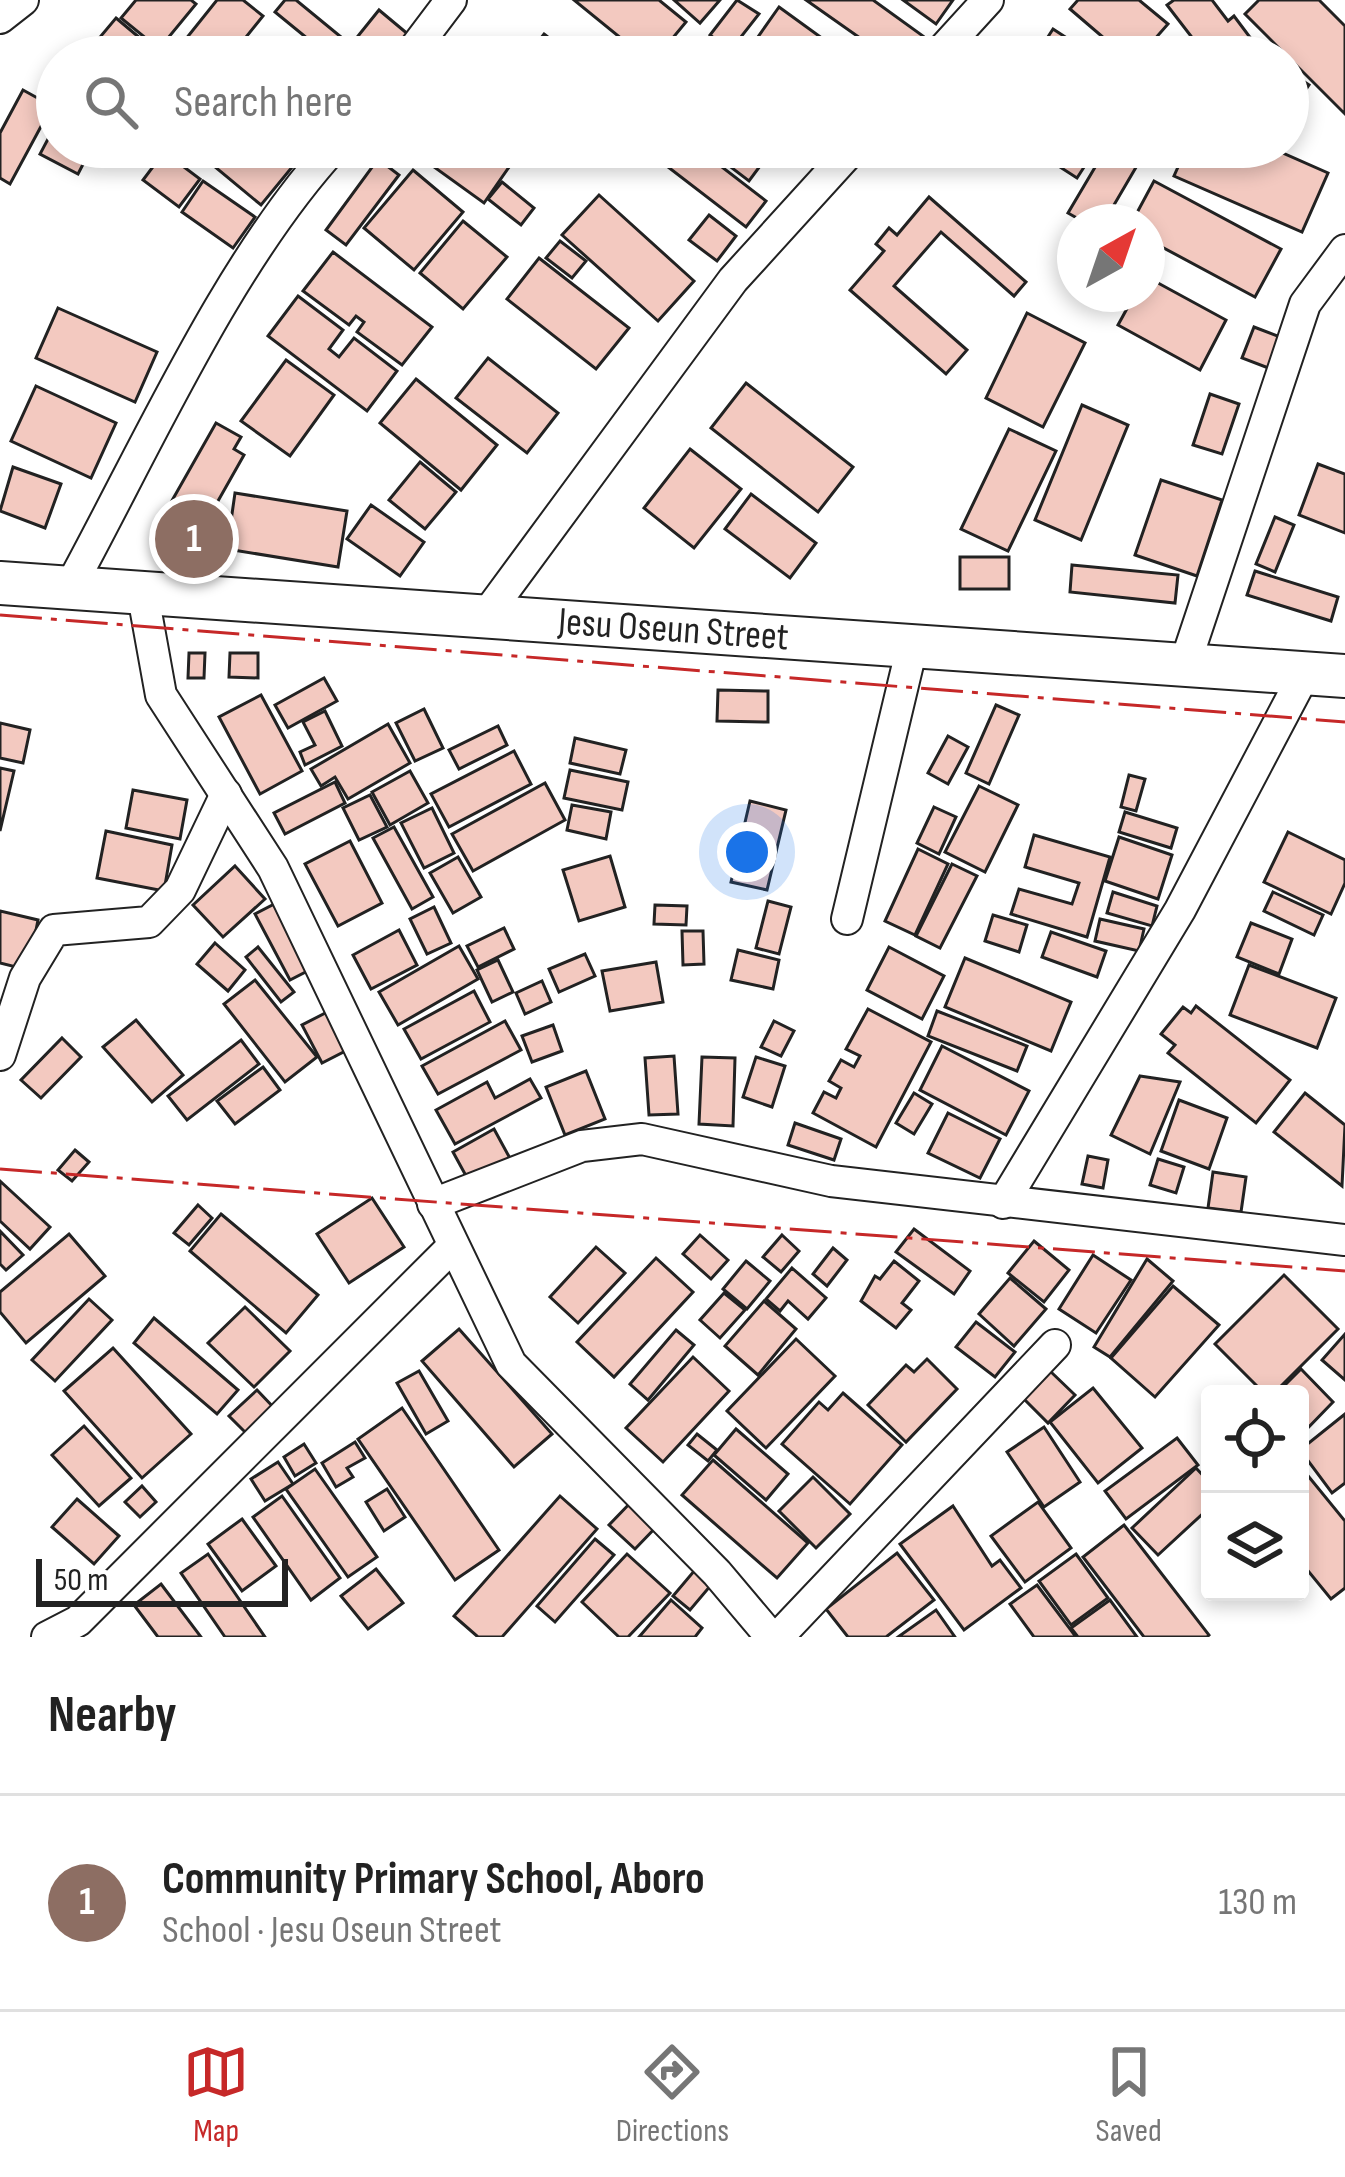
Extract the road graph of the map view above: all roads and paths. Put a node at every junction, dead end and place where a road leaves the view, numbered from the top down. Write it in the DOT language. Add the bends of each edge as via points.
graph roads {
  1 [pos="22,0"];
  2 [pos="452,0"];
  3 [pos="988,0"];
  4 [pos="0,18"];
  5 [pos="424,36"];
  6 [pos="955,36"];
  7 [pos="314,168"];
  8 [pos="835,168"];
  9 [pos="1345,250"];
  10 [pos="0,583"];
  11 [pos="70,587"];
  12 [pos="142,590"];
  13 [pos="487,614"];
  14 [pos="913,643"];
  15 [pos="1186,661"];
  16 [pos="1325,673"];
  17 [pos="226,794"];
  18 [pos="848,919"];
  19 [pos="0,1055"];
  20 [pos="1003,1203"];
  21 [pos="433,1204"];
  22 [pos="1345,1240"];
  23 [pos="453,1246"];
  24 [pos="1054,1345"];
  25 [pos="47,1637"];
  26 [pos="774,1637"];
  1 -- 4 [label="street"];
  2 -- 5 [label="street"];
  3 -- 6 [label="street"];
  7 -- 11 [label="street" via="238,279"];
  8 -- 13 [label="street" via="733,280"];
  9 -- 15 [label="street" via="1304,304"];
  10 -- 11 [label="main road, Jesu Oseun Street"];
  11 -- 12 [label="main road, Jesu Oseun Street"];
  12 -- 13 [label="main road, Jesu Oseun Street"];
  12 -- 17 [label="street" via="161,694"];
  13 -- 14 [label="main road, Jesu Oseun Street"];
  14 -- 15 [label="main road, Jesu Oseun Street"];
  14 -- 18 [label="street"];
  15 -- 16 [label="main road, Jesu Oseun Street"];
  16 -- 20 [label="street"];
  17 -- 19 [label="street" via="180,890 149,922 54,930 25,978"];
  17 -- 21 [label="street" via="273,868"];
  20 -- 21 [label="street" via="831,1181 642,1138 582,1146"];
  20 -- 22 [label="street"];
  21 -- 23 [label="street"];
  23 -- 25 [label="street" via="78,1621"];
  23 -- 26 [label="street" via="511,1364"];
  24 -- 26 [label="street"];
}
